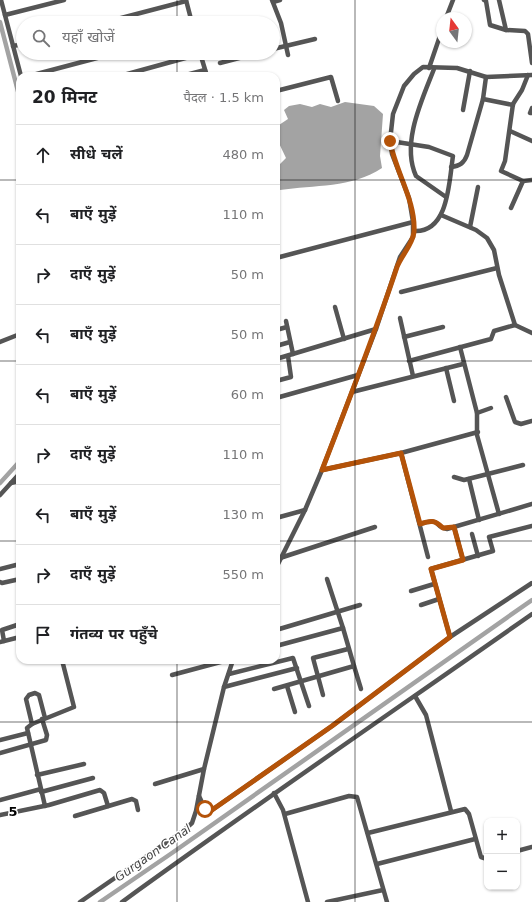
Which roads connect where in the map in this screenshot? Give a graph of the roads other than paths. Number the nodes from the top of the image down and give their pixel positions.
1 (1, 0) edge
2 (64, 0) edge
3 (186, 0) edge
4 (280, 0) edge
5 (453, 0) edge
6 (484, 0) edge
7 (499, 0) edge
8 (272, 1) edge
9 (448, 12) edge
10 (5, 15) junction
11 (128, 16) edge
12 (190, 16) edge
13 (278, 16) edge
14 (280, 21) edge
15 (506, 30) junction
16 (315, 39) dead end
17 (16, 45) edge
18 (13, 46) junction
19 (286, 46) junction
20 (280, 47) edge
21 (437, 48) edge
22 (288, 55) dead end
23 (16, 57) edge
24 (17, 60) edge
25 (90, 60) edge
26 (178, 60) edge
27 (202, 60) edge
28 (232, 60) edge
29 (220, 63) dead end
30 (532, 63) edge
31 (432, 68) junction
32 (205, 70) joint
33 (470, 71) junction
34 (20, 72) edge
35 (44, 72) edge
36 (135, 72) edge
37 (197, 72) edge
38 (530, 75) edge
39 (486, 77) junction
40 (280, 89) edge
41 (483, 99) junction
42 (338, 101) dead end
43 (513, 105) junction
44 (532, 108) edge
45 (463, 110) dead end
46 (532, 113) edge
47 (510, 130) junction
48 (390, 141) junction
49 (532, 141) edge
50 (411, 144) junction
51 (451, 167) junction
52 (532, 180) edge
53 (523, 181) junction
54 (478, 187) dead end
55 (446, 197) junction
56 (511, 208) dead end
57 (441, 215) junction
58 (413, 222) junction
59 (470, 227) junction
60 (414, 231) junction
61 (280, 257) edge
62 (497, 268) junction
63 (401, 292) dead end
64 (335, 307) dead end
65 (400, 318) dead end
66 (286, 321) dead end
67 (515, 325) junction
68 (287, 327) junction
69 (443, 327) dead end
70 (376, 328) junction
71 (280, 329) edge
72 (532, 333) edge
73 (16, 336) edge
74 (404, 337) junction
75 (344, 339) junction
76 (0, 342) edge
77 (290, 342) junction
78 (280, 345) edge
79 (460, 347) junction
80 (293, 354) junction
81 (288, 356) junction
82 (280, 358) edge
83 (409, 361) junction
84 (464, 364) junction
85 (446, 368) junction
86 (358, 375) junction
87 (413, 376) junction
88 (280, 380) edge
89 (352, 392) junction
90 (280, 397) edge
91 (506, 397) dead end
92 (454, 401) dead end
93 (491, 408) dead end
94 (477, 413) junction
95 (532, 421) edge
96 (478, 432) junction
97 (401, 453) junction
98 (523, 465) dead end
99 (322, 470) junction
100 (487, 474) junction
101 (16, 477) edge
102 (454, 477) dead end
103 (469, 479) junction
104 (16, 482) edge
105 (11, 483) junction
106 (0, 495) edge
107 (532, 504) edge
108 (305, 510) junction
109 (499, 514) junction
110 (280, 517) edge
111 (479, 520) junction
112 (420, 524) junction
113 (532, 526) edge
114 (375, 527) dead end
115 (454, 527) junction
116 (472, 534) dead end
117 (478, 556) junction
118 (428, 557) dead end
119 (280, 559) edge
120 (463, 560) junction
121 (280, 562) edge
122 (16, 565) edge
123 (0, 569) edge
124 (327, 579) dead end
125 (16, 580) edge
126 (0, 582) edge
127 (532, 583) edge
128 (434, 584) junction
129 (411, 590) dead end
130 (439, 600) junction
131 (422, 605) dead end
132 (360, 606) dead end
133 (337, 613) junction
134 (532, 614) edge
135 (16, 625) edge
136 (343, 628) junction
137 (280, 629) edge
138 (450, 637) junction
139 (16, 638) edge
140 (2, 641) edge
141 (280, 645) edge
142 (348, 649) junction
143 (280, 660) edge
144 (63, 664) edge
145 (213, 664) edge
146 (232, 664) edge
147 (265, 664) edge
148 (354, 666) junction
149 (297, 668) junction
150 (229, 674) junction
151 (172, 675) dead end
152 (317, 677) junction
153 (302, 682) junction
154 (287, 686) junction
155 (224, 687) junction
156 (274, 689) dead end
157 (361, 689) dead end
158 (323, 695) dead end
159 (415, 696) junction
160 (309, 706) dead end
161 (295, 712) dead end
162 (44, 719) junction
163 (32, 724) junction
164 (28, 733) junction
165 (0, 740) edge
166 (30, 745) junction
167 (0, 753) edge
168 (84, 764) dead end
169 (204, 769) junction
170 (37, 775) junction
171 (93, 778) dead end
172 (155, 784) dead end
173 (41, 790) junction
174 (274, 793) junction
175 (199, 796) junction
176 (0, 800) edge
177 (45, 806) junction
178 (108, 806) junction
179 (138, 810) dead end
180 (451, 811) junction
181 (285, 814) junction
182 (0, 815) edge
183 (75, 816) dead end
184 (368, 833) junction
185 (475, 839) junction
186 (532, 847) edge
187 (520, 850) edge
188 (484, 858) edge
189 (377, 864) junction
190 (383, 890) junction
191 (80, 902) edge
192 (122, 902) edge
193 (308, 902) edge
194 (327, 902) edge
195 (387, 902) edge

1 - 10 street
2 - 10 street
3 - 11 street
3 - 12 street
4 - 8 street
5 - 9 street
6 - 15 street
7 - 15 street
8 - 13 street
10 - 18 street
14 - 19 street
15 - 30 street
16 - 19 street
17 - 18 street
18 - 23 street
19 - 20 street
19 - 22 street
21 - 31 street
24 - 34 street
25 - 35 street
26 - 36 street
27 - 32 street
28 - 29 street
31 - 33 street
31 - 48 street
31 - 50 street
32 - 37 street
33 - 39 street
33 - 45 street
38 - 39 street
38 - 43 street
39 - 41 street
40 - 42 street
41 - 43 street
41 - 51 street
43 - 47 street
44 - 46 street
47 - 49 street
47 - 53 street
48 - 50 street
48 - 58 street
50 - 51 street
50 - 55 street
51 - 55 street
52 - 53 street
53 - 56 street
54 - 59 street
55 - 57 street
57 - 59 street
57 - 60 street
58 - 60 street
58 - 61 street
59 - 62 street
60 - 70 street
62 - 63 street
62 - 67 street
64 - 75 street
65 - 74 street
66 - 68 street
67 - 72 street
67 - 79 street
68 - 71 street
68 - 77 street
69 - 74 street
70 - 75 street
70 - 86 street
73 - 76 street
74 - 83 street
75 - 80 street
77 - 78 street
77 - 80 street
79 - 83 street
79 - 84 street
80 - 81 street
81 - 82 street
81 - 88 street
83 - 87 street
84 - 85 street
84 - 94 street
85 - 87 street
85 - 92 street
86 - 89 street
86 - 90 street
87 - 89 street
89 - 99 street
91 - 95 street
93 - 94 street
94 - 96 street
96 - 97 street
96 - 100 street
97 - 99 street
97 - 112 street
98 - 100 street
99 - 108 street
100 - 103 street
100 - 109 street
101 - 105 street
102 - 103 street
103 - 111 street
104 - 105 street
105 - 106 street
107 - 109 street
108 - 110 street
108 - 119 street
109 - 111 street
111 - 115 street
112 - 115 street
112 - 118 street
113 - 117 street
114 - 121 street
115 - 120 street
116 - 117 street
117 - 120 street
120 - 128 street
122 - 123 street
124 - 133 street
125 - 126 street
127 - 138 street
128 - 129 street
128 - 130 street
130 - 131 street
130 - 138 street
132 - 133 street
133 - 136 street
133 - 137 street
134 - 159 street
135 - 140 street
136 - 141 street
136 - 142 street
138 - 175 street
139 - 140 street
142 - 148 street
142 - 152 street
143 - 149 street
144 - 162 street
145 - 151 street
146 - 150 street
147 - 150 street
148 - 152 street
148 - 157 street
149 - 153 street
149 - 155 street
150 - 155 street
152 - 153 street
152 - 158 street
153 - 154 street
153 - 160 street
154 - 156 street
154 - 161 street
155 - 169 street
159 - 174 street
159 - 180 street
162 - 163 street
162 - 163 street
162 - 166 street
163 - 164 street
164 - 165 street
164 - 166 street
166 - 167 street
166 - 170 street
168 - 170 street
169 - 172 street
169 - 175 street
170 - 173 street
171 - 173 street
173 - 176 street
173 - 177 street
174 - 181 street
174 - 192 street
175 - 191 street
177 - 178 street
177 - 182 street
178 - 179 street
178 - 183 street
180 - 184 street
180 - 185 street
181 - 184 street
181 - 193 street
184 - 189 street
185 - 188 street
185 - 189 street
186 - 187 street
189 - 190 street
190 - 194 street
190 - 195 street

